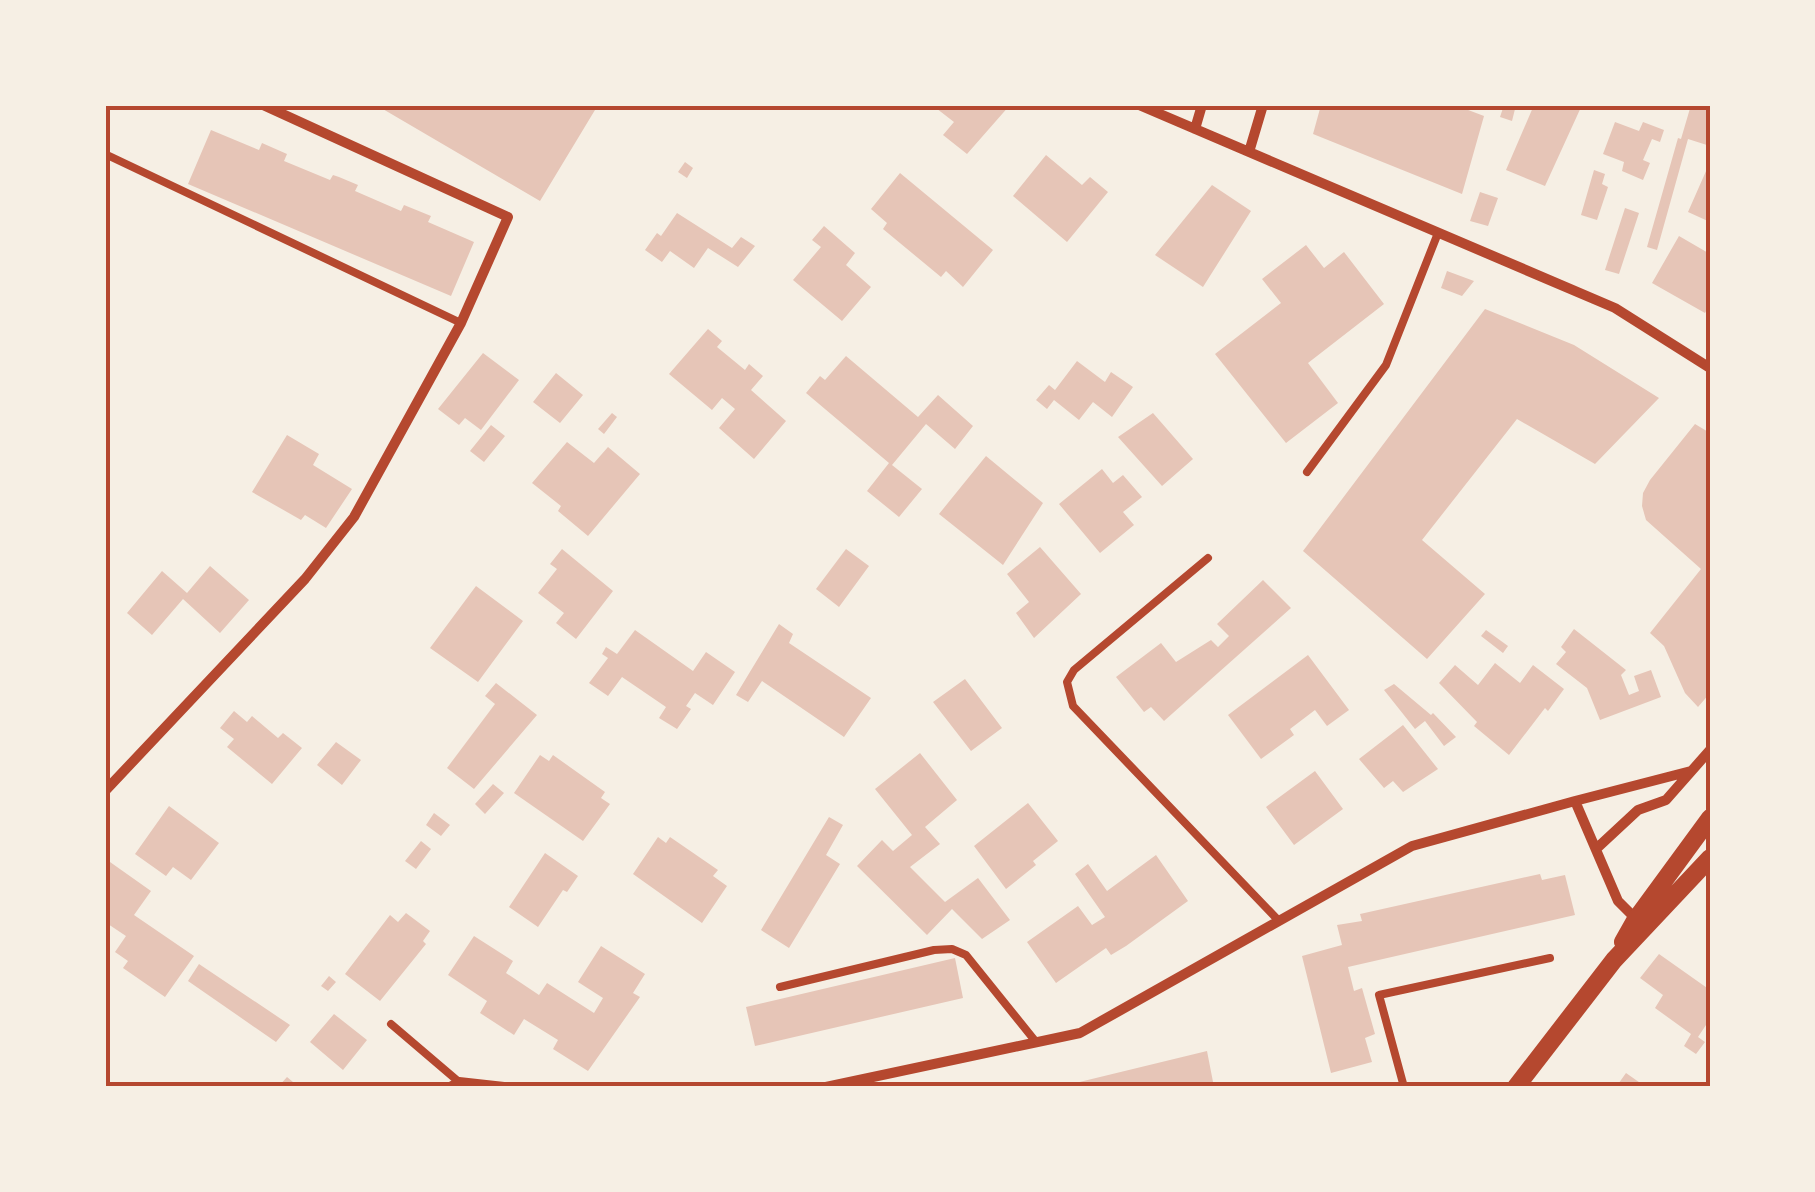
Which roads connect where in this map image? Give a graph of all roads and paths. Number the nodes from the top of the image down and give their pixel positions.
1 (262, 105) edge
2 (1139, 105) edge
3 (1202, 105) edge
4 (1263, 105) edge
5 (1195, 129) junction
6 (1249, 152) junction
7 (105, 154) edge
8 (1438, 233) junction
9 (461, 322) junction
10 (1710, 368) edge
11 (1307, 472) dead end
12 (1208, 558) dead end
13 (1710, 750) edge
14 (1692, 771) junction
15 (105, 791) edge
16 (1575, 801) junction
17 (1710, 818) edge
18 (1596, 849) junction
19 (1710, 858) edge
20 (1279, 921) junction
21 (1641, 923) junction
22 (1550, 958) dead end
23 (780, 987) dead end
24 (391, 1024) dead end
25 (1036, 1042) junction
26 (885, 1082) edge
27 (454, 1084) edge
28 (504, 1087) edge
29 (826, 1087) edge
30 (1404, 1087) edge
31 (1516, 1087) edge

1 - 9 street
2 - 5 street
3 - 5 street
4 - 6 street
5 - 6 street
6 - 8 street
7 - 9 lane
8 - 10 street
8 - 11 lane
9 - 15 street
12 - 20 lane
13 - 14 street
14 - 16 street
14 - 18 street
16 - 18 street
16 - 20 street
17 - 21 street
18 - 21 street
19 - 21 street
20 - 25 street
21 - 31 street
22 - 30 lane
23 - 25 lane
24 - 27 lane
25 - 26 street
26 - 29 street
27 - 28 street

